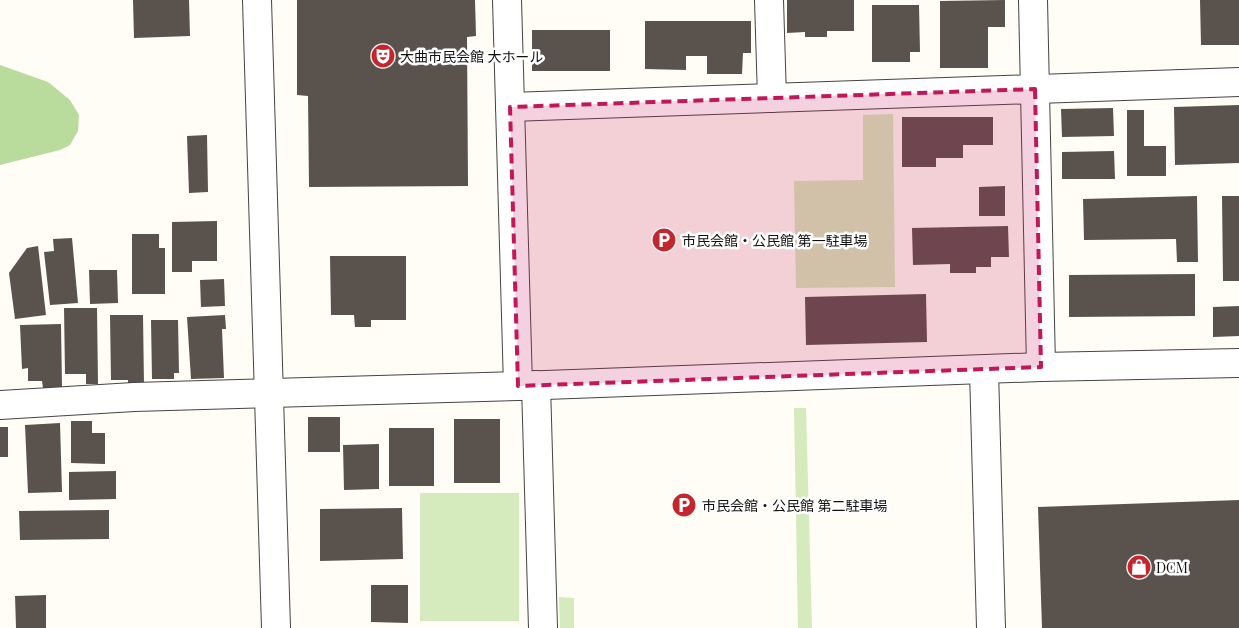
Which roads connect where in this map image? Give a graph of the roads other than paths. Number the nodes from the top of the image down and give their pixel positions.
1 (257, 0) edge
2 (507, 0) edge
3 (769, 0) edge
4 (1033, 0) edge
5 (1239, 82) edge
6 (1035, 89) junction
7 (772, 98) junction
8 (510, 106) junction
9 (1239, 363) edge
10 (1041, 368) junction
11 (984, 370) junction
12 (527, 386) junction
13 (268, 393) junction
14 (0, 405) edge
15 (276, 628) edge
16 (542, 628) edge
17 (991, 628) edge

1 - 13 street
2 - 8 street
3 - 7 street
4 - 6 street
5 - 6 street
6 - 7 street
6 - 10 street
7 - 8 street
8 - 12 street
9 - 10 street
10 - 11 street
11 - 12 street
11 - 17 street
12 - 13 street
12 - 16 street
13 - 14 street
13 - 15 street

